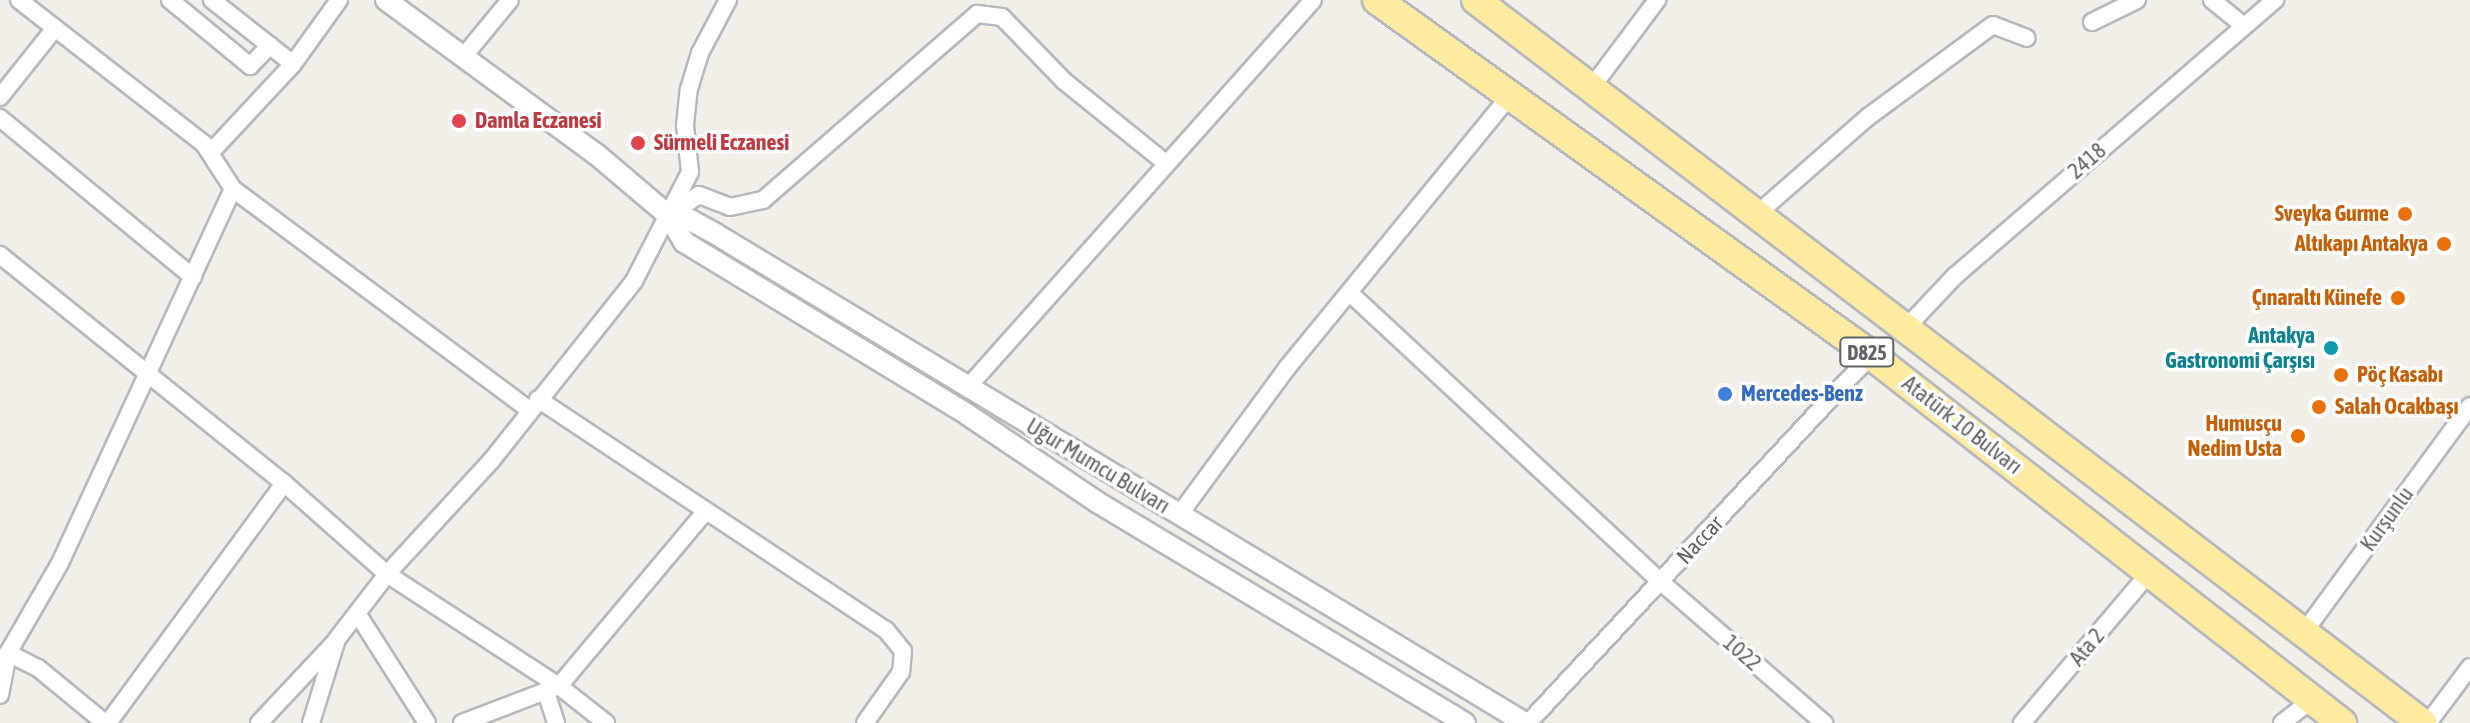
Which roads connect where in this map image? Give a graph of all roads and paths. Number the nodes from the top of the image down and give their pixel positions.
1 (19, 0) edge
2 (170, 0) edge
3 (212, 0) edge
4 (339, 0) edge
5 (386, 0) edge
6 (510, 0) edge
7 (728, 0) edge
8 (1313, 0) edge
9 (1377, 0) edge
10 (1476, 0) edge
11 (1657, 0) edge
12 (2137, 0) edge
13 (2212, 0) edge
14 (2275, 0) edge
15 (2092, 22) dead end
16 (2244, 26) junction
17 (55, 28) junction
18 (2027, 38) dead end
19 (270, 45) junction
20 (464, 56) junction
21 (293, 64) junction
22 (1592, 87) junction
23 (1511, 94) junction
24 (0, 97) edge
25 (0, 118) edge
26 (211, 152) junction
27 (1167, 164) junction
28 (233, 189) junction
29 (1756, 215) junction
30 (669, 216) junction
31 (0, 255) edge
32 (193, 277) junction
33 (1351, 294) junction
34 (1905, 329) junction
35 (1871, 355) junction
36 (148, 376) junction
37 (968, 387) junction
38 (534, 404) junction
39 (2470, 406) edge
40 (284, 483) junction
41 (704, 513) junction
42 (1179, 515) junction
43 (2151, 571) junction
44 (387, 574) junction
45 (1661, 582) junction
46 (357, 613) junction
47 (2304, 632) junction
48 (337, 639) junction
49 (4, 657) edge
50 (2470, 667) edge
51 (552, 689) junction
52 (0, 695) edge
53 (2311, 700) junction
54 (1516, 721) edge
55 (106, 723) edge
56 (259, 723) edge
57 (311, 723) edge
58 (427, 723) edge
59 (462, 723) edge
60 (556, 723) edge
61 (606, 723) edge
62 (865, 723) edge
63 (1465, 723) edge
64 (1824, 723) edge
65 (2022, 723) edge
66 (2282, 723) edge
67 (2342, 723) edge
68 (2425, 723) edge

1 - 17 street
2 - 19 street
3 - 19 street
4 - 21 street
5 - 20 street, Uğur Mumcu Bulvarı
6 - 20 street
7 - 30 street
8 - 27 street
9 - 23 highway, Atatürk 10 Bulvarı / D825
10 - 22 highway, Atatürk 10 Bulvarı / D825
11 - 22 street
12 - 15 street
13 - 16 street
14 - 16 street, 2418
16 - 34 street, 2418
17 - 24 street
17 - 26 street
18 - 29 street
19 - 21 street
20 - 30 street, Uğur Mumcu Bulvarı
21 - 26 street
22 - 29 highway, Atatürk 10 Bulvarı / D825
23 - 33 street
23 - 35 highway, Atatürk 10 Bulvarı / D825
25 - 32 street
26 - 28 street
27 - 30 street
27 - 37 street
28 - 32 street
28 - 38 street
29 - 34 highway, Atatürk 10 Bulvarı / D825
30 - 37 street, Uğur Mumcu Bulvarı
30 - 38 street
30 - 63 street, Uğur Mumcu Bulvarı
31 - 36 street
32 - 36 street
33 - 42 street
33 - 45 street, 1022
34 - 47 highway, Atatürk 10 Bulvarı / D825
35 - 43 highway, Atatürk 10 Bulvarı / D825
35 - 45 street, Naccar
36 - 40 street
36 - 49 street
37 - 42 street, Uğur Mumcu Bulvarı
38 - 41 street
38 - 44 street
39 - 47 street, Kurşunlu
40 - 44 street
40 - 55 street
41 - 51 street
41 - 62 street
42 - 54 street, Uğur Mumcu Bulvarı
43 - 53 highway, Atatürk 10 Bulvarı / D825
43 - 65 street, Ata 2
44 - 46 street
44 - 51 street
45 - 54 street, Naccar
45 - 64 street, 1022
46 - 48 street
46 - 58 street
47 - 68 highway, Atatürk 10 Bulvarı / D825
48 - 56 street
48 - 57 street
49 - 52 street
49 - 55 street
50 - 68 street
51 - 59 street
51 - 60 street
51 - 61 street
53 - 66 street
53 - 67 highway, Atatürk 10 Bulvarı / D825

